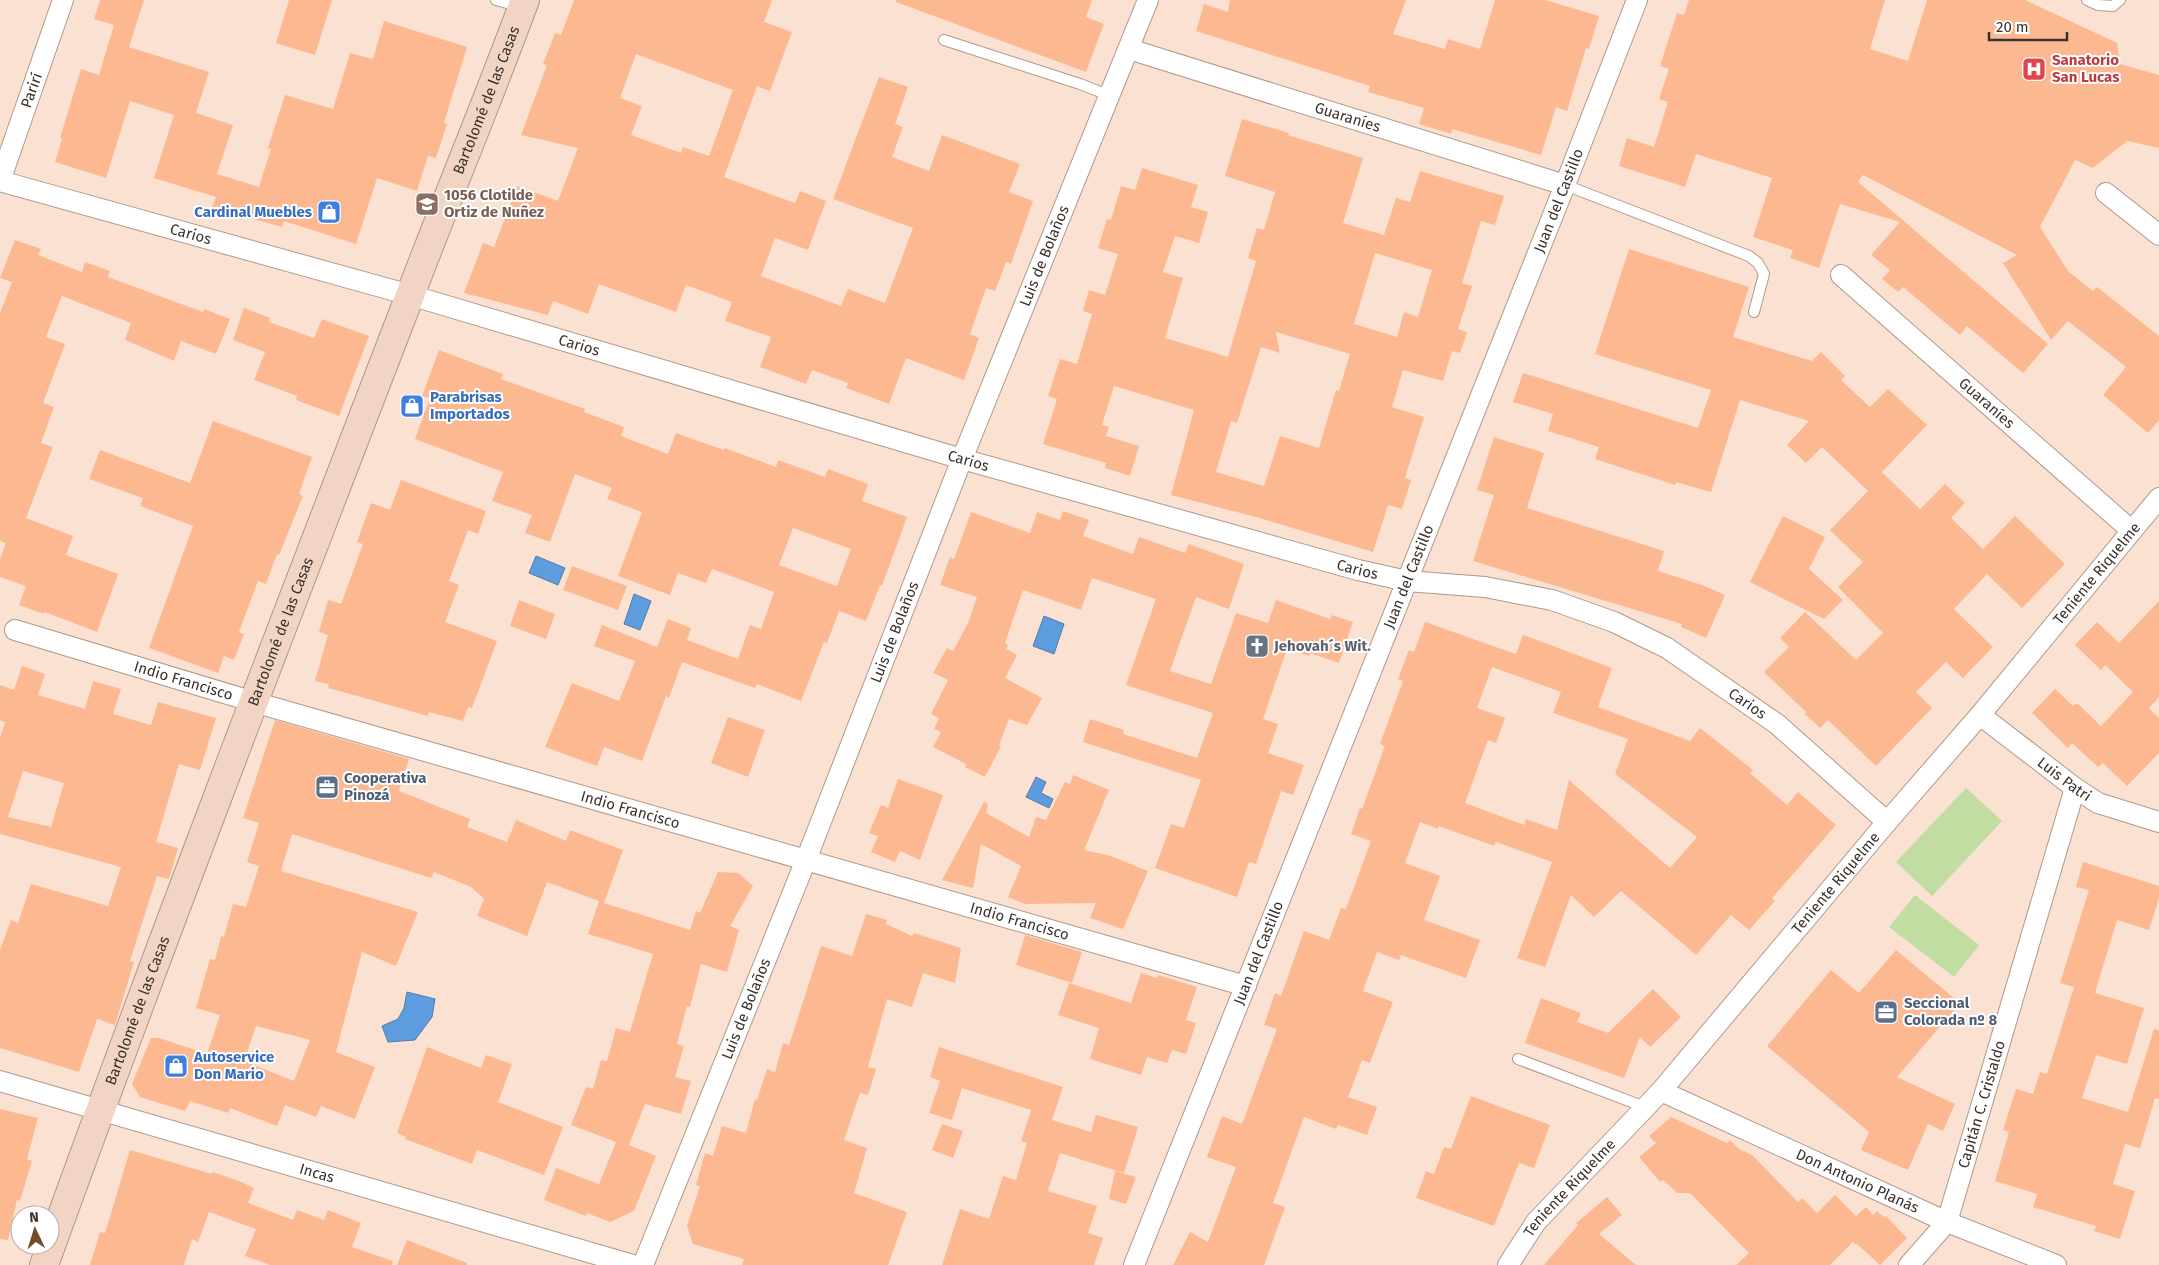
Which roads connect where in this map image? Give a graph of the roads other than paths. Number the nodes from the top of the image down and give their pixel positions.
1 (63, 0) edge
2 (496, 0) edge
3 (1148, 0) edge
4 (1637, 0) edge
5 (2087, 0) edge
6 (2120, 0) edge
7 (524, 4) edge
8 (944, 40) dead end
9 (1130, 49) junction
10 (1108, 95) junction
11 (0, 181) edge
12 (1565, 185) junction
13 (2106, 193) dead end
14 (2159, 235) edge
15 (1841, 275) dead end
16 (410, 295) junction
17 (1754, 312) dead end
18 (962, 459) junction
19 (2159, 498) edge
20 (2132, 531) junction
21 (1407, 580) junction
22 (15, 630) dead end
23 (254, 702) junction
24 (1980, 715) junction
25 (2075, 788) junction
26 (1887, 822) junction
27 (2159, 822) edge
28 (806, 860) junction
29 (1246, 986) junction
30 (1518, 1058) dead end
31 (0, 1081) edge
32 (1660, 1091) junction
33 (1645, 1107) junction
34 (100, 1110) junction
35 (1947, 1222) junction
36 (44, 1265) edge
37 (633, 1265) edge
38 (643, 1265) edge
39 (1134, 1265) edge
40 (1508, 1265) edge
41 (1908, 1265) edge
42 (2056, 1265) edge

1 - 11 street, Parirí
2 - 7 lane
3 - 9 street, Luis de Bolaños
4 - 12 street, Juan del Castillo
5 - 6 lane
7 - 16 street, Bartolomé de las Casas
8 - 10 lane
9 - 10 street, Luis de Bolaños
9 - 12 street, Guaraníes
10 - 18 street, Luis de Bolaños
11 - 16 street, Carios
12 - 17 lane
12 - 21 street, Juan del Castillo
13 - 14 street
15 - 20 street, Guaraníes
16 - 18 street, Carios
16 - 23 street, Bartolomé de las Casas
18 - 21 street, Carios
18 - 28 street, Luis de Bolaños
19 - 20 street, Teniente Riquelme
20 - 24 street, Teniente Riquelme
21 - 26 street, Carios
21 - 29 street, Juan del Castillo
22 - 23 street, Indio Francisco
23 - 28 street, Indio Francisco
23 - 34 street, Bartolomé de las Casas
24 - 25 street, Luis Patri
24 - 26 street, Teniente Riquelme
25 - 27 street, Luis Patri
25 - 35 street, Capitán C. Cristaldo
26 - 32 street, Teniente Riquelme
28 - 29 street, Indio Francisco
28 - 38 street, Luis de Bolaños
29 - 39 street, Juan del Castillo
30 - 33 lane
31 - 34 street, Incas
32 - 33 street, Teniente Riquelme
32 - 35 street, Don Antonio Planás
33 - 40 street, Teniente Riquelme
34 - 36 street, Bartolomé de las Casas
34 - 37 street, Incas
35 - 41 street, Capitán C. Cristaldo
35 - 42 street, Don Antonio Planás

